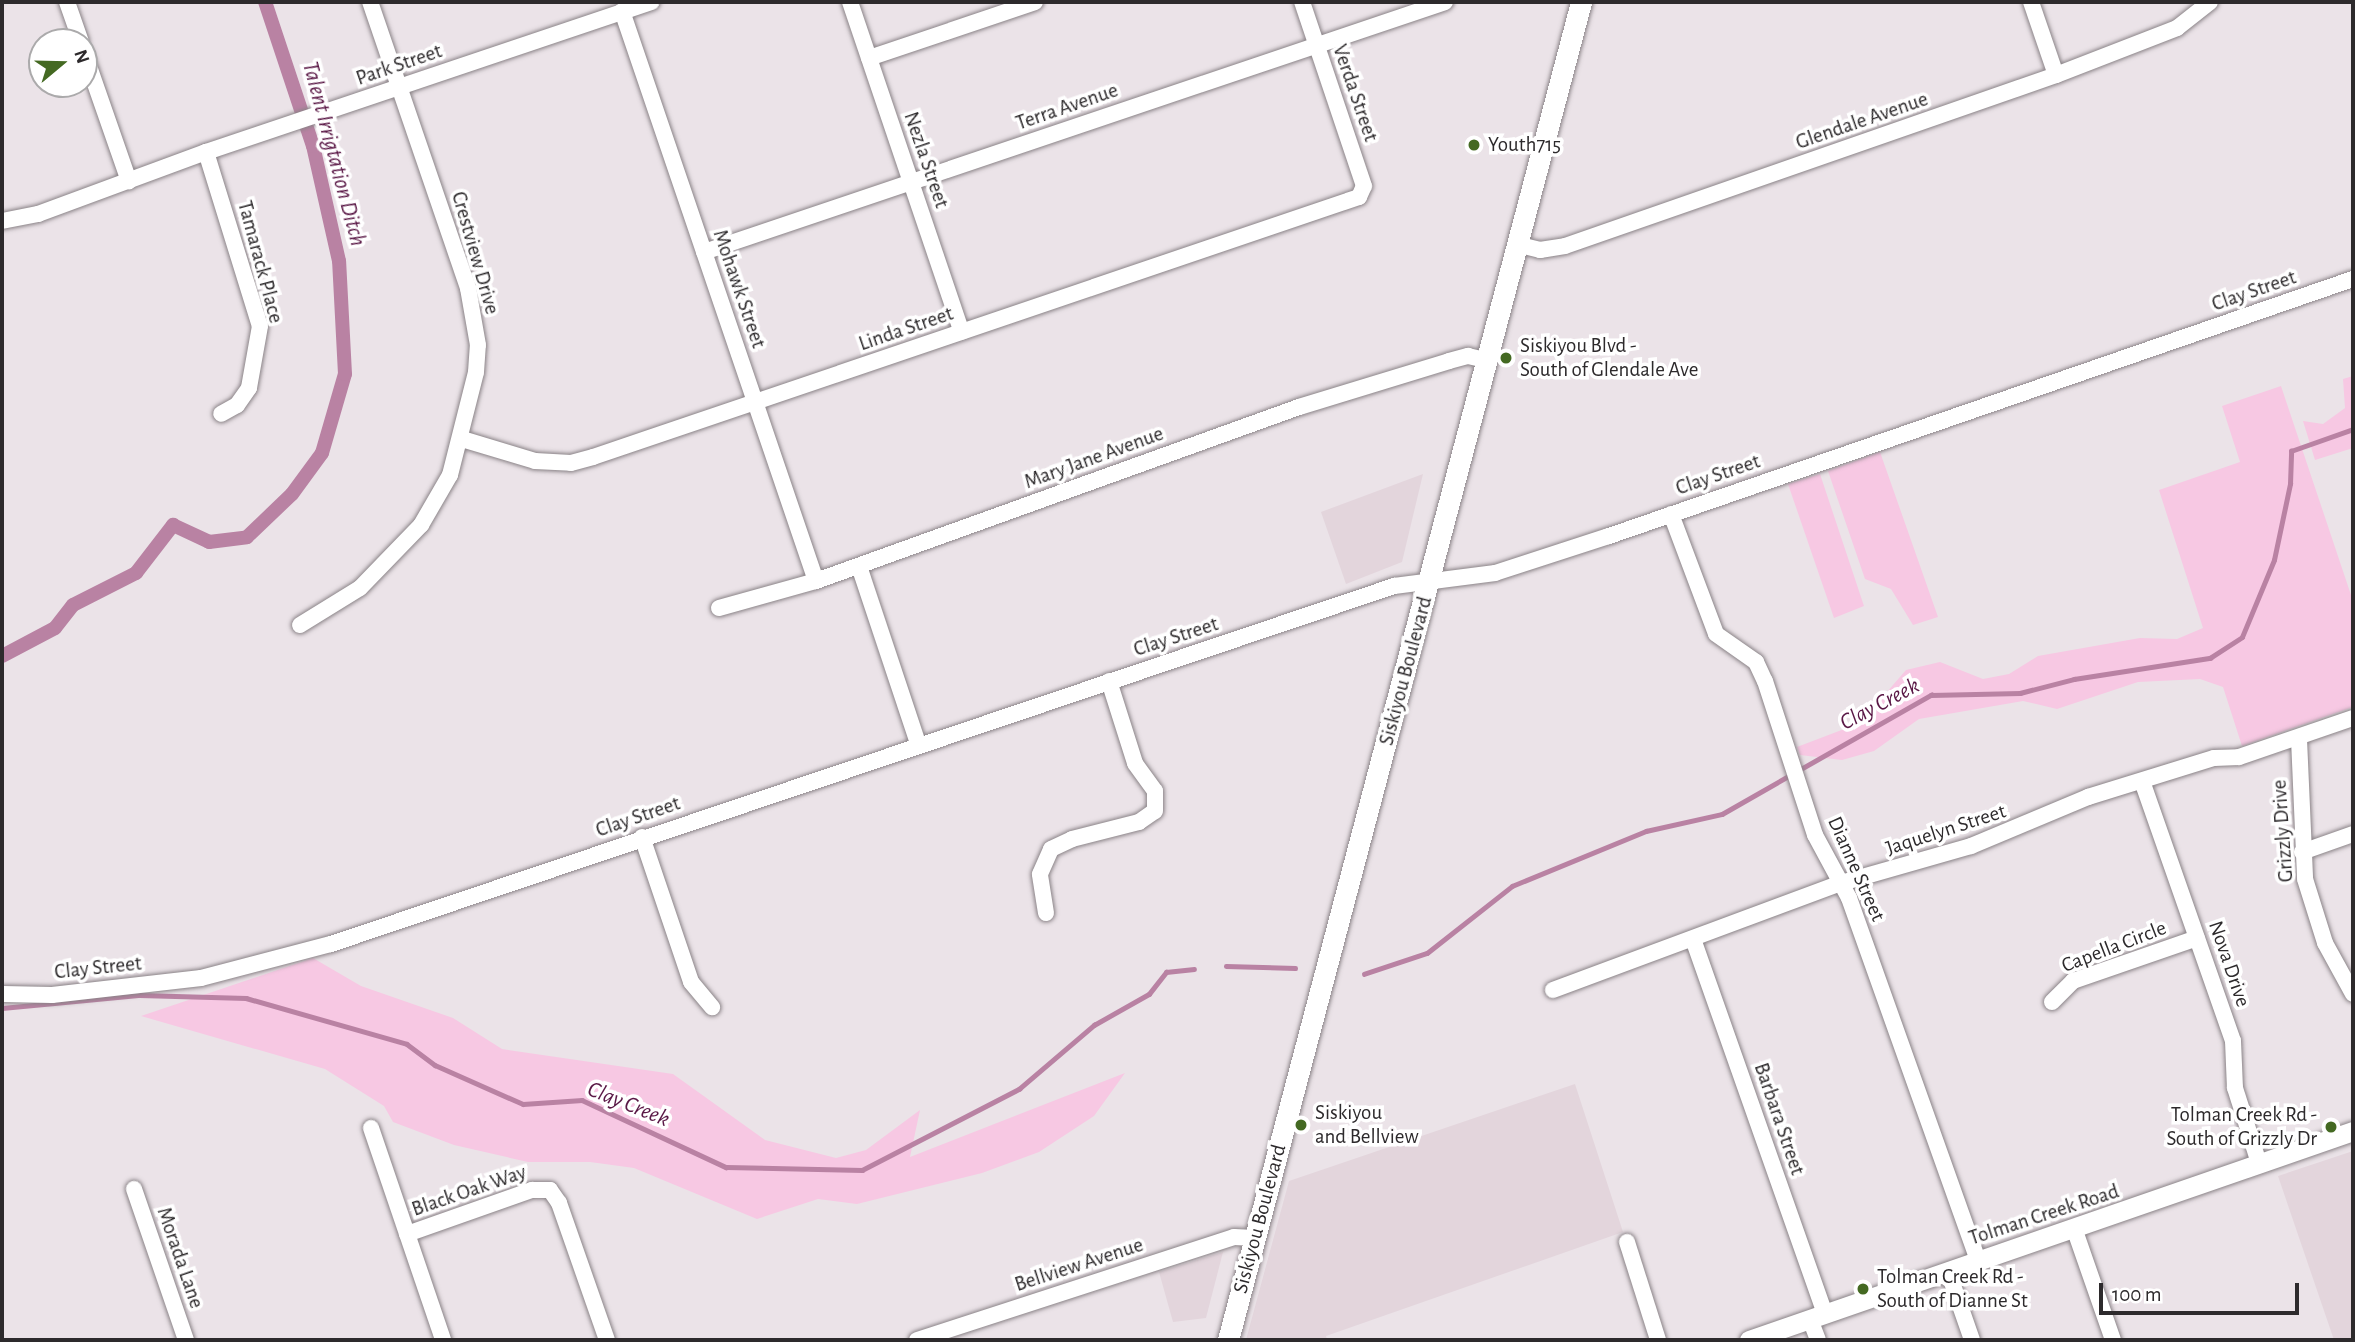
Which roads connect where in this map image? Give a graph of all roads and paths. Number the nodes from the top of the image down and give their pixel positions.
1 (66, 2) edge
2 (370, 2) edge
3 (650, 2) edge
4 (850, 2) edge
5 (1035, 2) edge
6 (1302, 2) edge
7 (1445, 2) edge
8 (1581, 2) edge
9 (2031, 2) edge
10 (2210, 2) edge
11 (622, 11) junction
12 (75, 28) edge
13 (1316, 45) junction
14 (869, 58) junction
15 (2056, 75) junction
16 (400, 86) junction
17 (98, 92) edge
18 (206, 152) junction
19 (129, 181) junction
20 (912, 181) junction
21 (1359, 197) joint
22 (2, 221) edge
23 (1516, 244) junction
24 (704, 252) junction
25 (2353, 279) edge
26 (962, 332) junction
27 (1486, 360) junction
28 (754, 402) junction
29 (221, 414) dead end
30 (462, 439) junction
31 (1671, 514) junction
32 (859, 566) junction
33 (816, 581) junction
34 (1429, 583) junction
35 (719, 608) dead end
36 (300, 625) dead end
37 (1109, 681) junction
38 (2353, 718) edge
39 (2299, 738) junction
40 (918, 743) junction
41 (2142, 781) junction
42 (2353, 834) edge
43 (642, 837) junction
44 (2302, 852) junction
45 (1840, 883) junction
46 (1046, 913) dead end
47 (2197, 937) junction
48 (1693, 939) junction
49 (1553, 990) dead end
50 (2353, 994) edge
51 (4, 995) dead end
52 (2052, 1003) dead end
53 (712, 1007) dead end
54 (371, 1128) dead end
55 (2353, 1131) edge
56 (2259, 1163) junction
57 (134, 1189) dead end
58 (2074, 1228) junction
59 (407, 1234) junction
60 (1255, 1238) junction
61 (1627, 1242) dead end
62 (1978, 1261) junction
63 (1948, 1271) junction
64 (1818, 1316) junction
65 (186, 1340) edge
66 (443, 1340) edge
67 (607, 1340) edge
68 (917, 1340) edge
69 (1228, 1340) edge
70 (1658, 1340) edge
71 (1749, 1340) edge
72 (1818, 1340) edge
73 (1972, 1340) edge
74 (2113, 1340) edge

1 - 12 street
2 - 16 street, Crestview Drive
3 - 11 street, Park Street
4 - 14 street, Nezla Street
5 - 14 street
6 - 13 street, Verda Street
7 - 13 street, Terra Avenue
8 - 23 main road, Siskiyou Boulevard
9 - 15 street
10 - 15 street, Glendale Avenue
11 - 16 street, Park Street
11 - 24 street, Mohawk Street
13 - 20 street, Terra Avenue
13 - 21 street, Verda Street
14 - 20 street, Nezla Street
15 - 23 street, Glendale Avenue
16 - 18 street, Park Street
16 - 30 street, Crestview Drive
17 - 19 street
18 - 19 street, Park Street
18 - 29 street, Tamarack Place
19 - 22 street, Park Street
20 - 24 street, Terra Avenue
20 - 26 street, Nezla Street
21 - 26 street, Linda Street
23 - 27 main road, Siskiyou Boulevard
24 - 28 street, Mohawk Street
25 - 31 street, Clay Street
26 - 28 street, Linda Street
27 - 32 street, Mary Jane Avenue
27 - 34 main road, Siskiyou Boulevard
28 - 30 street, Linda Street
28 - 33 street, Mohawk Street
30 - 36 street, Crestview Drive
31 - 34 street, Clay Street
31 - 45 street, Dianne Street
32 - 33 street, Mary Jane Avenue
32 - 40 street
33 - 35 street, Mary Jane Avenue
34 - 37 street, Clay Street
34 - 60 main road, Siskiyou Boulevard
37 - 40 street, Clay Street
37 - 46 street
38 - 39 street, Jaquelyn Street
39 - 41 street, Jaquelyn Street
39 - 44 street, Grizzly Drive
40 - 43 street, Clay Street
41 - 45 street, Jaquelyn Street
41 - 47 street, Nova Drive
42 - 44 street
43 - 51 street, Clay Street
43 - 53 street
44 - 50 street, Grizzly Drive
45 - 48 street, Jaquelyn Street
45 - 62 street, Dianne Street
47 - 52 street, Capella Circle
47 - 56 street, Nova Drive
48 - 49 street, Jaquelyn Street
48 - 64 street, Barbara Street
54 - 59 street
55 - 56 street, Tolman Creek Road
56 - 58 street, Tolman Creek Road
57 - 65 street, Morada Lane
58 - 62 street, Tolman Creek Road
58 - 74 street
59 - 66 street
59 - 67 street, Black Oak Way
60 - 68 street, Bellview Avenue
60 - 69 main road, Siskiyou Boulevard
61 - 70 street
62 - 63 street, Tolman Creek Road
63 - 64 street, Tolman Creek Road
63 - 73 street
64 - 71 street, Tolman Creek Road
64 - 72 street, Barbara Street

